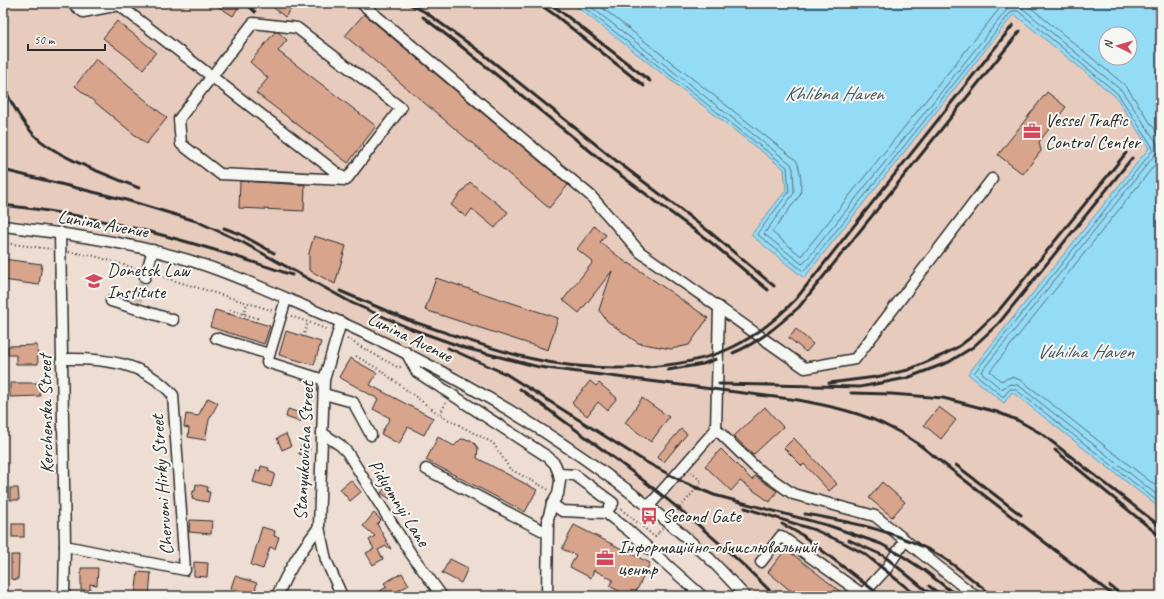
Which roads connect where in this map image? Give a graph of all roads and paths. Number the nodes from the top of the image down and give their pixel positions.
1 (72, 3) edge
2 (361, 3) edge
3 (212, 77) junction
4 (992, 179) dead end
5 (346, 180) junction
6 (3, 226) edge
7 (60, 232) junction
8 (3, 243) edge
9 (153, 250) junction
10 (61, 251) junction
11 (146, 274) junction
12 (286, 299) junction
13 (111, 301) dead end
14 (248, 303) junction
15 (719, 307) junction
16 (229, 314) dead end
17 (244, 314) junction
18 (282, 314) junction
19 (173, 320) dead end
20 (256, 322) dead end
21 (308, 322) junction
22 (342, 322) junction
23 (338, 334) junction
24 (303, 337) dead end
25 (216, 338) dead end
26 (406, 352) junction
27 (269, 354) junction
28 (356, 356) dead end
29 (62, 359) junction
30 (397, 367) dead end
31 (324, 380) junction
32 (324, 394) junction
33 (446, 403) dead end
34 (440, 415) junction
35 (716, 429) junction
36 (322, 433) junction
37 (371, 435) dead end
38 (426, 469) dead end
39 (689, 470) dead end
40 (559, 474) junction
41 (558, 494) junction
42 (613, 503) junction
43 (552, 504) junction
44 (649, 506) junction
45 (606, 514) junction
46 (319, 527) junction
47 (547, 533) junction
48 (905, 540) junction
49 (65, 546) junction
50 (761, 562) dead end
51 (864, 595) edge
52 (64, 596) edge
53 (277, 596) edge
54 (342, 596) edge
55 (442, 596) edge
56 (547, 596) edge
57 (702, 596) edge
58 (745, 596) edge
59 (975, 596) edge

1 - 3 street
2 - 15 street
3 - 5 street
3 - 5 street
3 - 5 street
4 - 15 street
6 - 7 street, Lunina Avenue
7 - 9 street, Lunina Avenue
7 - 10 street, Kerchenska Street
8 - 10 path
9 - 11 street
9 - 12 street, Lunina Avenue
10 - 11 path
10 - 29 street, Kerchenska Street
11 - 14 path
12 - 18 street
12 - 22 street, Lunina Avenue
13 - 19 street
14 - 17 path
14 - 18 path
15 - 35 street
16 - 17 path
17 - 20 path
18 - 21 path
18 - 27 street
21 - 23 path
21 - 24 path
22 - 23 street, Stanyukovicha Street
22 - 26 street, Lunina Avenue
23 - 30 path
23 - 31 street, Stanyukovicha Street
25 - 27 street
26 - 40 street
26 - 44 street, Lunina Avenue
27 - 31 street
28 - 34 path
29 - 49 street, Kerchenska Street
29 - 49 street, Chervoni Hirky Street
31 - 32 street, Stanyukovicha Street
32 - 36 street, Stanyukovicha Street
32 - 37 street
33 - 34 path
34 - 41 path
35 - 44 street
35 - 48 street
36 - 46 street, Stanyukovicha Street
36 - 55 street, Pidyomnyi Lane
38 - 47 street
39 - 42 path, bridge
40 - 41 street
40 - 42 street
41 - 43 street
42 - 45 street
43 - 45 street
43 - 47 street
44 - 58 street, Lunina Avenue
45 - 57 street
46 - 53 street, Stanyukovicha Street
46 - 54 street
47 - 56 street
48 - 51 street
48 - 59 street
49 - 52 street, Kerchenska Street
50 - 51 street

